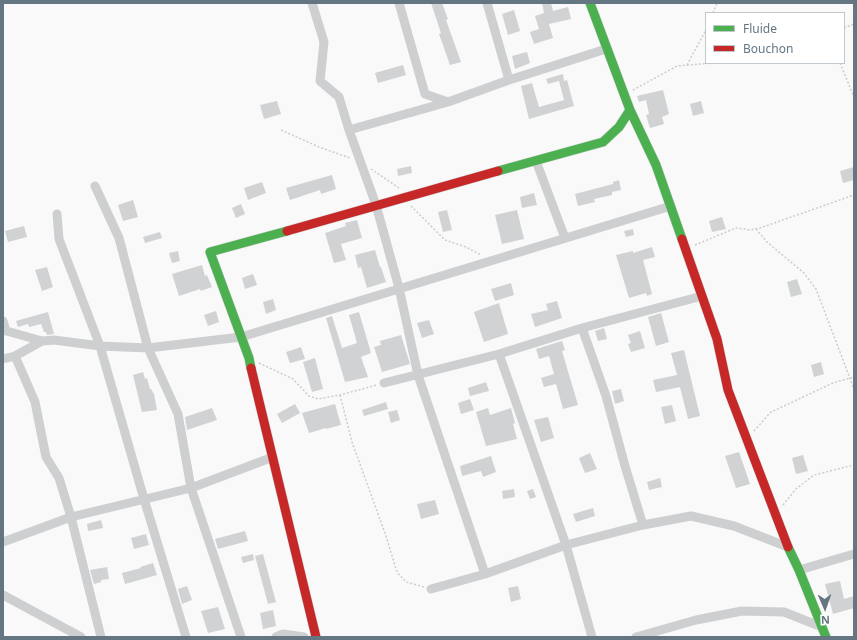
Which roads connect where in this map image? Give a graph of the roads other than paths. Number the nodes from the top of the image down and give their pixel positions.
1 (312, 3) edge
2 (399, 3) edge
3 (487, 3) edge
4 (590, 3) edge
5 (606, 49) junction
6 (509, 80) junction
7 (448, 102) junction
8 (630, 110) junction
9 (349, 130) junction
10 (536, 161) junction
11 (95, 186) dead end
12 (376, 206) junction
13 (671, 206) junction
14 (57, 214) dead end
15 (565, 238) junction
16 (399, 288) junction
17 (702, 296) junction
18 (3, 321) edge
19 (582, 328) junction
20 (5, 331) edge
21 (241, 337) junction
22 (42, 341) junction
23 (100, 346) junction
24 (148, 348) junction
25 (500, 354) junction
26 (15, 356) junction
27 (3, 359) edge
28 (418, 375) junction
29 (384, 383) road end
30 (273, 457) junction
31 (191, 488) junction
32 (144, 498) junction
33 (71, 517) junction
34 (643, 525) junction
35 (3, 542) edge
36 (566, 545) junction
37 (788, 547) junction
38 (854, 554) edge
39 (799, 570) junction
40 (485, 574) junction
41 (431, 589) road end
42 (3, 595) edge
43 (63, 627) junction
44 (822, 627) junction
45 (65, 637) edge
46 (81, 637) edge
47 (101, 637) edge
48 (186, 637) edge
49 (240, 637) edge
50 (276, 637) edge
51 (304, 637) edge
52 (316, 637) edge
53 (592, 637) edge
54 (636, 637) edge
55 (826, 637) edge

1 - 9 street
2 - 7 street
3 - 6 street
4 - 5 street
5 - 6 street
5 - 8 street
6 - 7 street
7 - 9 street
8 - 10 street
8 - 13 street
9 - 12 street
10 - 12 street
10 - 15 street
11 - 24 street
12 - 16 street
12 - 21 street
13 - 15 street
13 - 17 street
14 - 23 street
15 - 16 street
16 - 21 street
16 - 28 street
17 - 19 street
17 - 37 street
18 - 20 street
19 - 25 street
19 - 34 street
20 - 22 street
21 - 24 street
21 - 30 street
22 - 23 street
22 - 26 street
23 - 24 street
23 - 32 street
24 - 31 street
25 - 28 street
25 - 36 street
26 - 27 street
26 - 33 street
28 - 29 street
28 - 40 street
30 - 31 street
30 - 52 street
31 - 32 street
31 - 49 street
32 - 33 street
32 - 48 street
33 - 35 street
33 - 47 street
34 - 36 street
34 - 37 street
36 - 40 street
36 - 53 street
37 - 39 street
38 - 39 street
39 - 44 street
40 - 41 street
42 - 43 street
43 - 45 street
43 - 46 street
44 - 54 street
44 - 55 street
50 - 51 street

